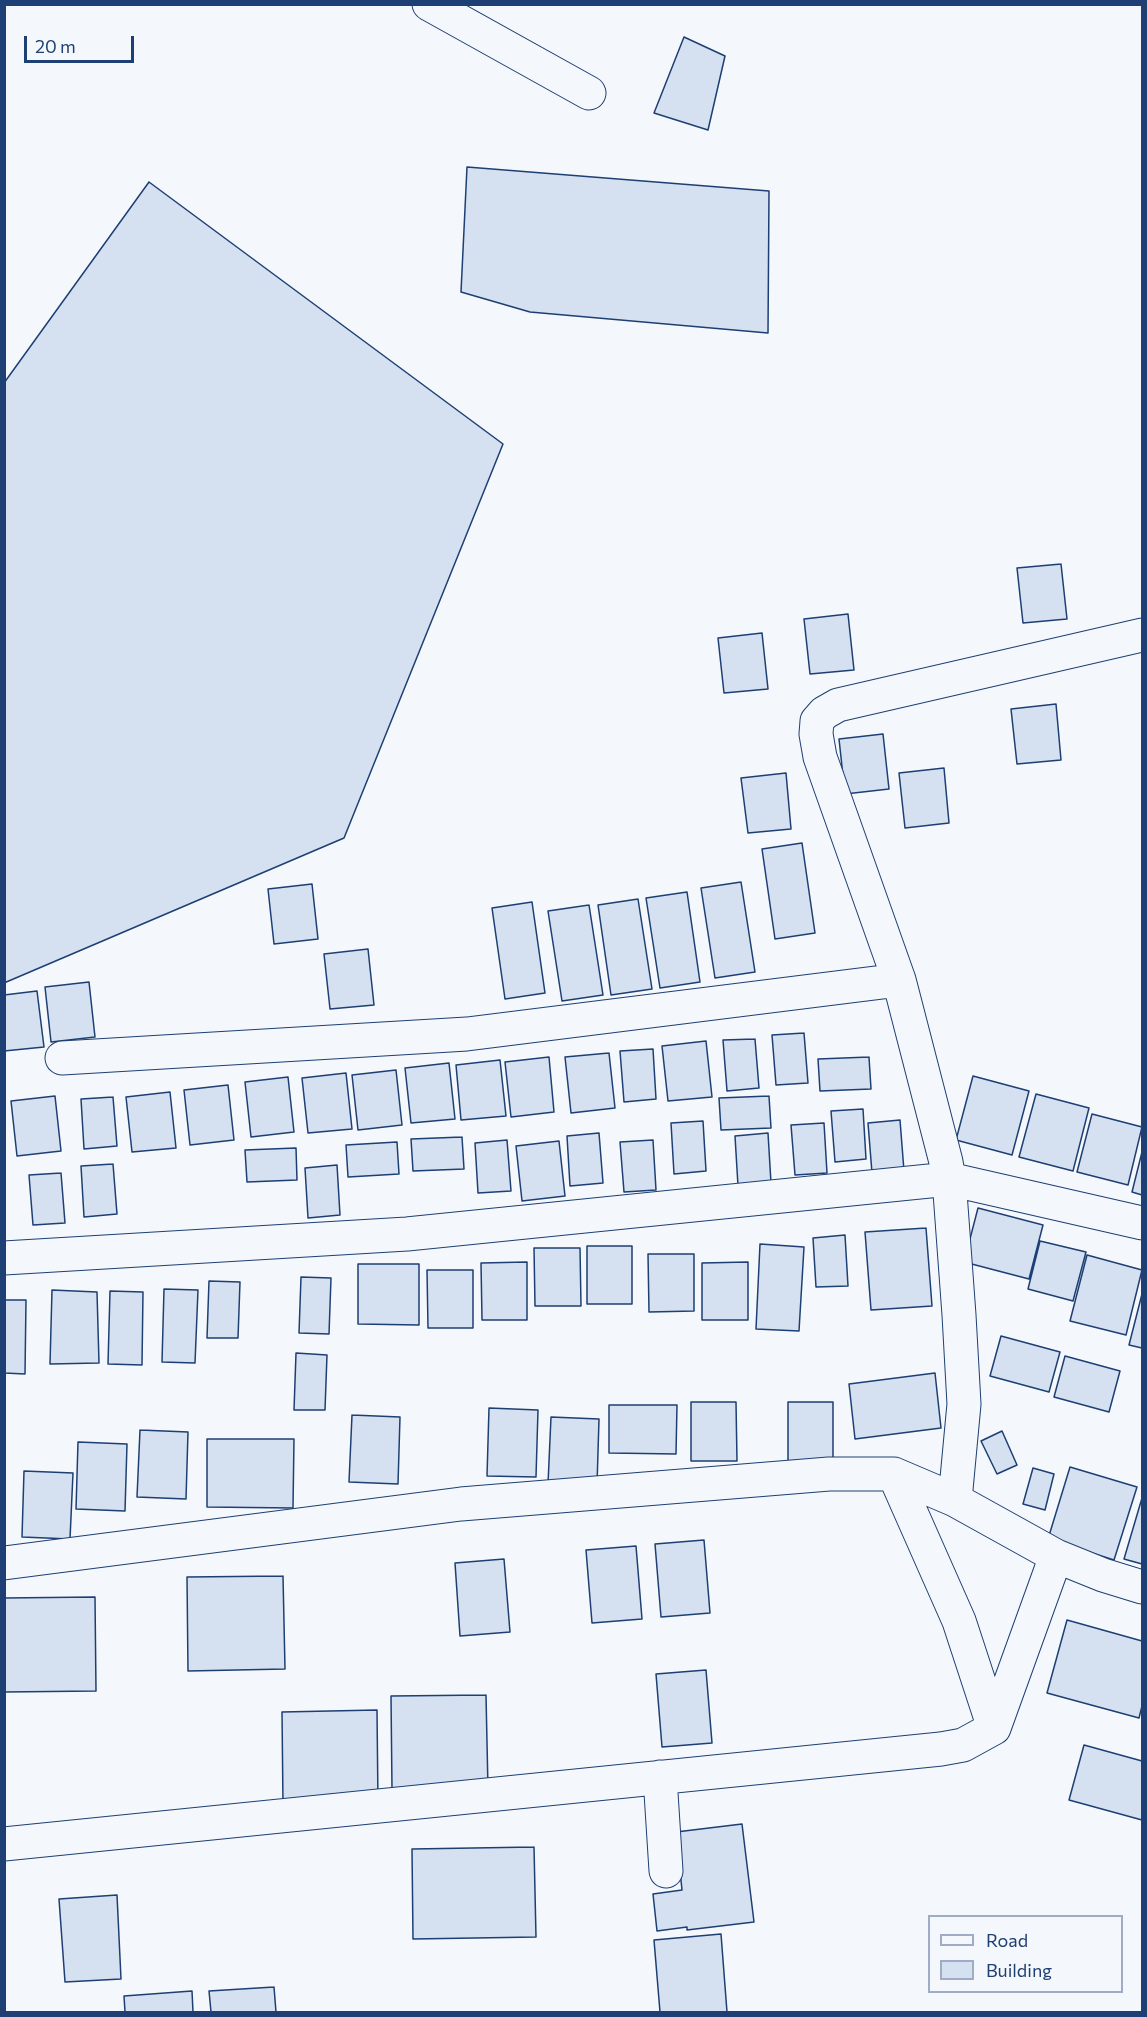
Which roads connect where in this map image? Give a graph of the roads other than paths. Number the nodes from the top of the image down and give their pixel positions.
1 (429, 4) edge
2 (589, 93) dead end
3 (1143, 635) edge
4 (899, 980) junction
5 (62, 1058) dead end
6 (949, 1179) junction
7 (1143, 1223) edge
8 (4, 1258) edge
9 (894, 1474) junction
10 (955, 1500) junction
11 (1056, 1556) junction
12 (4, 1563) edge
13 (1143, 1587) edge
14 (994, 1728) junction
15 (660, 1777) junction
16 (4, 1844) edge
17 (666, 1872) dead end

1 - 2 street
3 - 4 street
4 - 5 street
4 - 6 street
6 - 7 street
6 - 8 street
6 - 10 street
9 - 10 street
9 - 12 street
9 - 14 street
10 - 11 street
11 - 13 street
11 - 14 street
14 - 15 street
15 - 16 street
15 - 17 street

